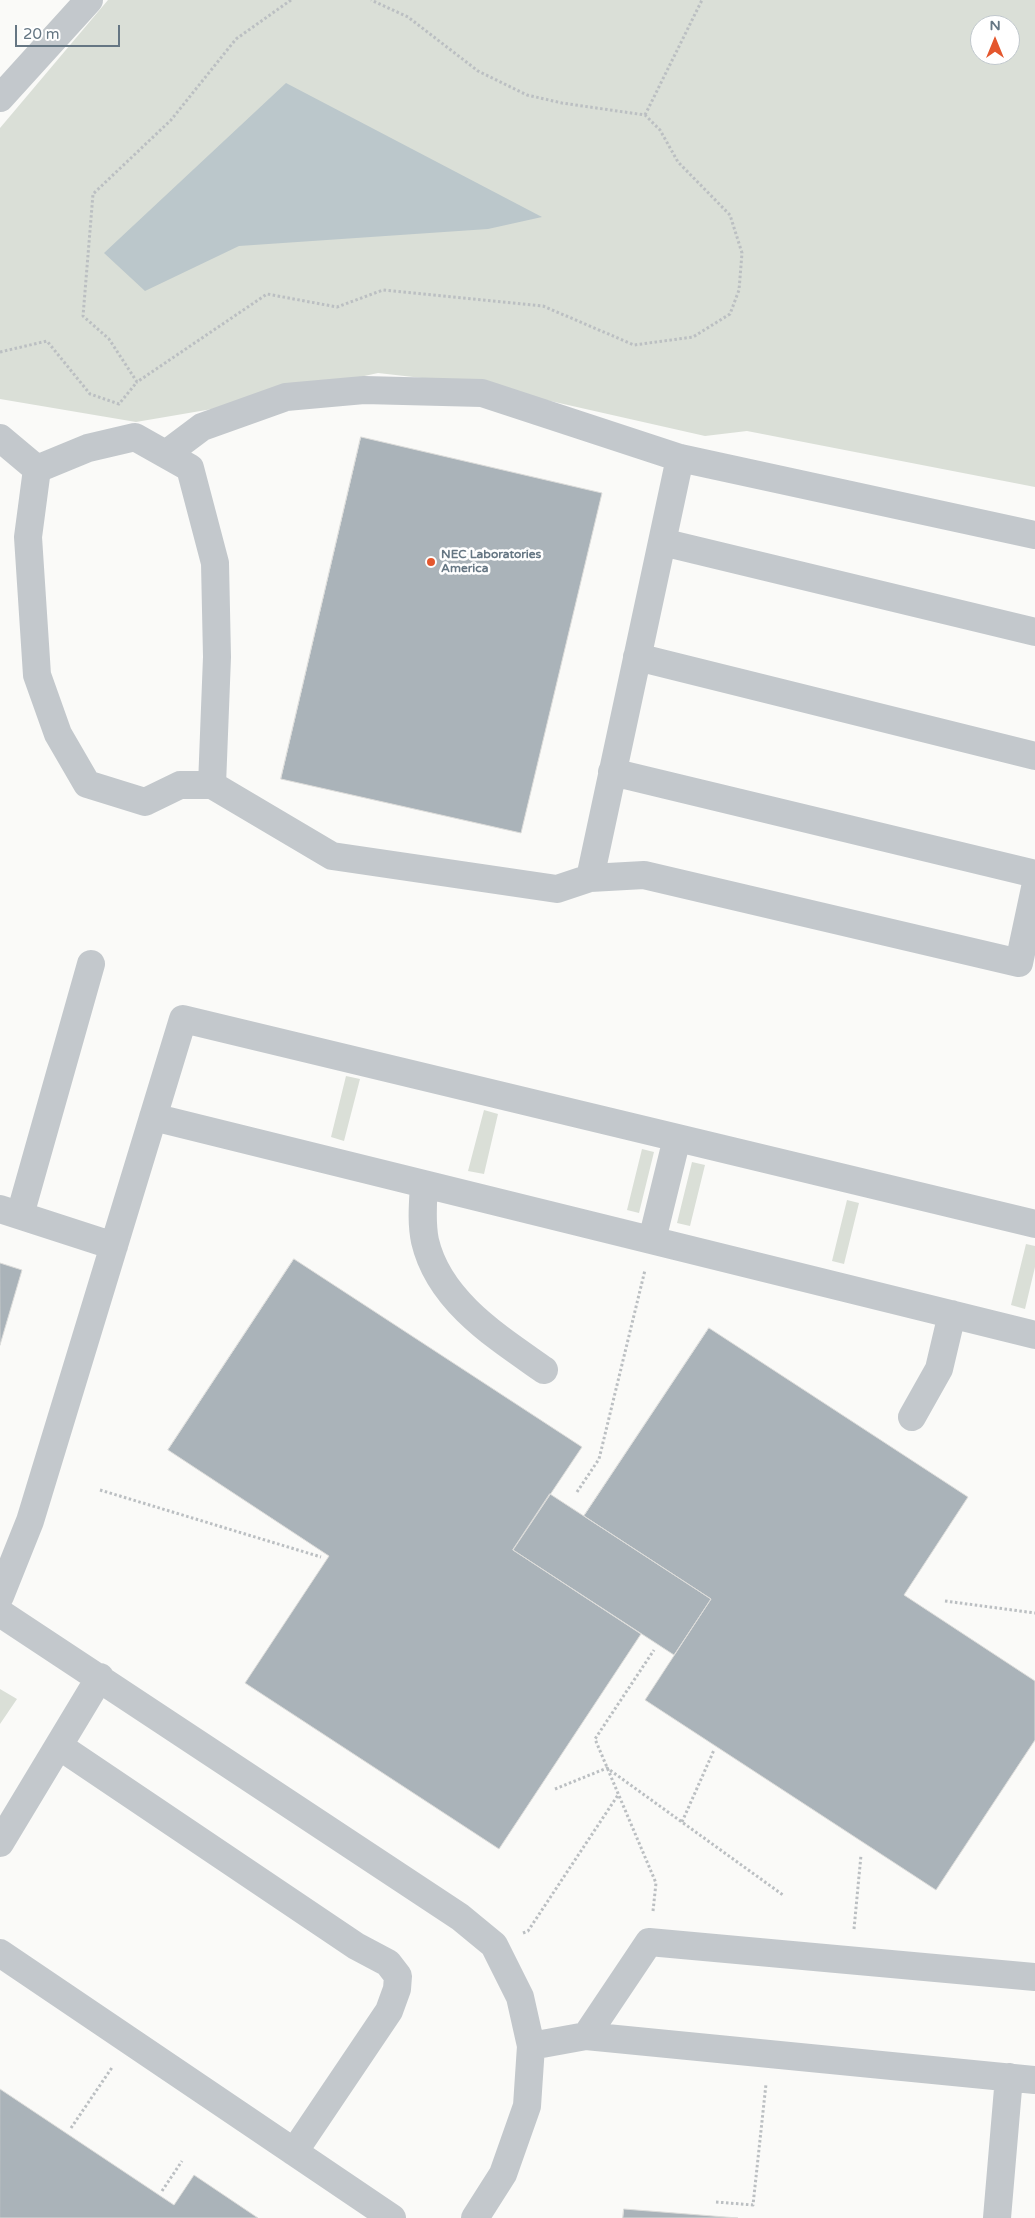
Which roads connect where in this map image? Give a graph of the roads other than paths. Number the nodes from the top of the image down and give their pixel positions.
1 (89, 0) edge
2 (0, 98) edge
3 (0, 438) edge
4 (166, 454) junction
5 (680, 458) junction
6 (38, 469) junction
7 (1035, 535) edge
8 (662, 542) junction
9 (1035, 632) edge
10 (637, 657) junction
11 (1035, 756) edge
12 (612, 772) junction
13 (212, 785) junction
14 (1035, 874) edge
15 (590, 878) junction
16 (1035, 888) edge
17 (91, 964) dead end
18 (154, 1117) junction
19 (677, 1138) junction
20 (424, 1184) junction
21 (10, 1212) edge
22 (1035, 1224) edge
23 (652, 1240) junction
24 (114, 1246) junction
25 (952, 1314) junction
26 (1035, 1335) edge
27 (544, 1370) dead end
28 (912, 1417) dead end
29 (0, 1596) edge
30 (0, 1613) edge
31 (100, 1677) junction
32 (59, 1746) junction
33 (0, 1843) edge
34 (0, 1953) edge
35 (1035, 1977) edge
36 (586, 2036) junction
37 (531, 2046) junction
38 (1008, 2077) junction
39 (1035, 2080) edge
40 (294, 2152) junction
41 (392, 2218) edge
42 (475, 2218) edge
43 (997, 2218) edge

1 - 2 street
3 - 6 street
4 - 5 street
4 - 6 street
4 - 13 street
5 - 7 street
5 - 8 street
6 - 13 street
8 - 9 street
8 - 10 street
10 - 11 street
10 - 12 street
12 - 14 street
12 - 15 street
13 - 15 street
15 - 16 street
17 - 21 street
18 - 19 street
18 - 20 street
18 - 24 street
19 - 22 street
19 - 23 street
20 - 23 street
20 - 27 street
21 - 24 street
23 - 25 street
24 - 29 street
25 - 26 street
25 - 28 street
30 - 31 street
31 - 32 street
31 - 37 street
32 - 33 street
32 - 40 street
34 - 40 street
35 - 36 street
36 - 37 street
36 - 38 street
37 - 42 street
38 - 39 street
38 - 43 street
40 - 41 street

